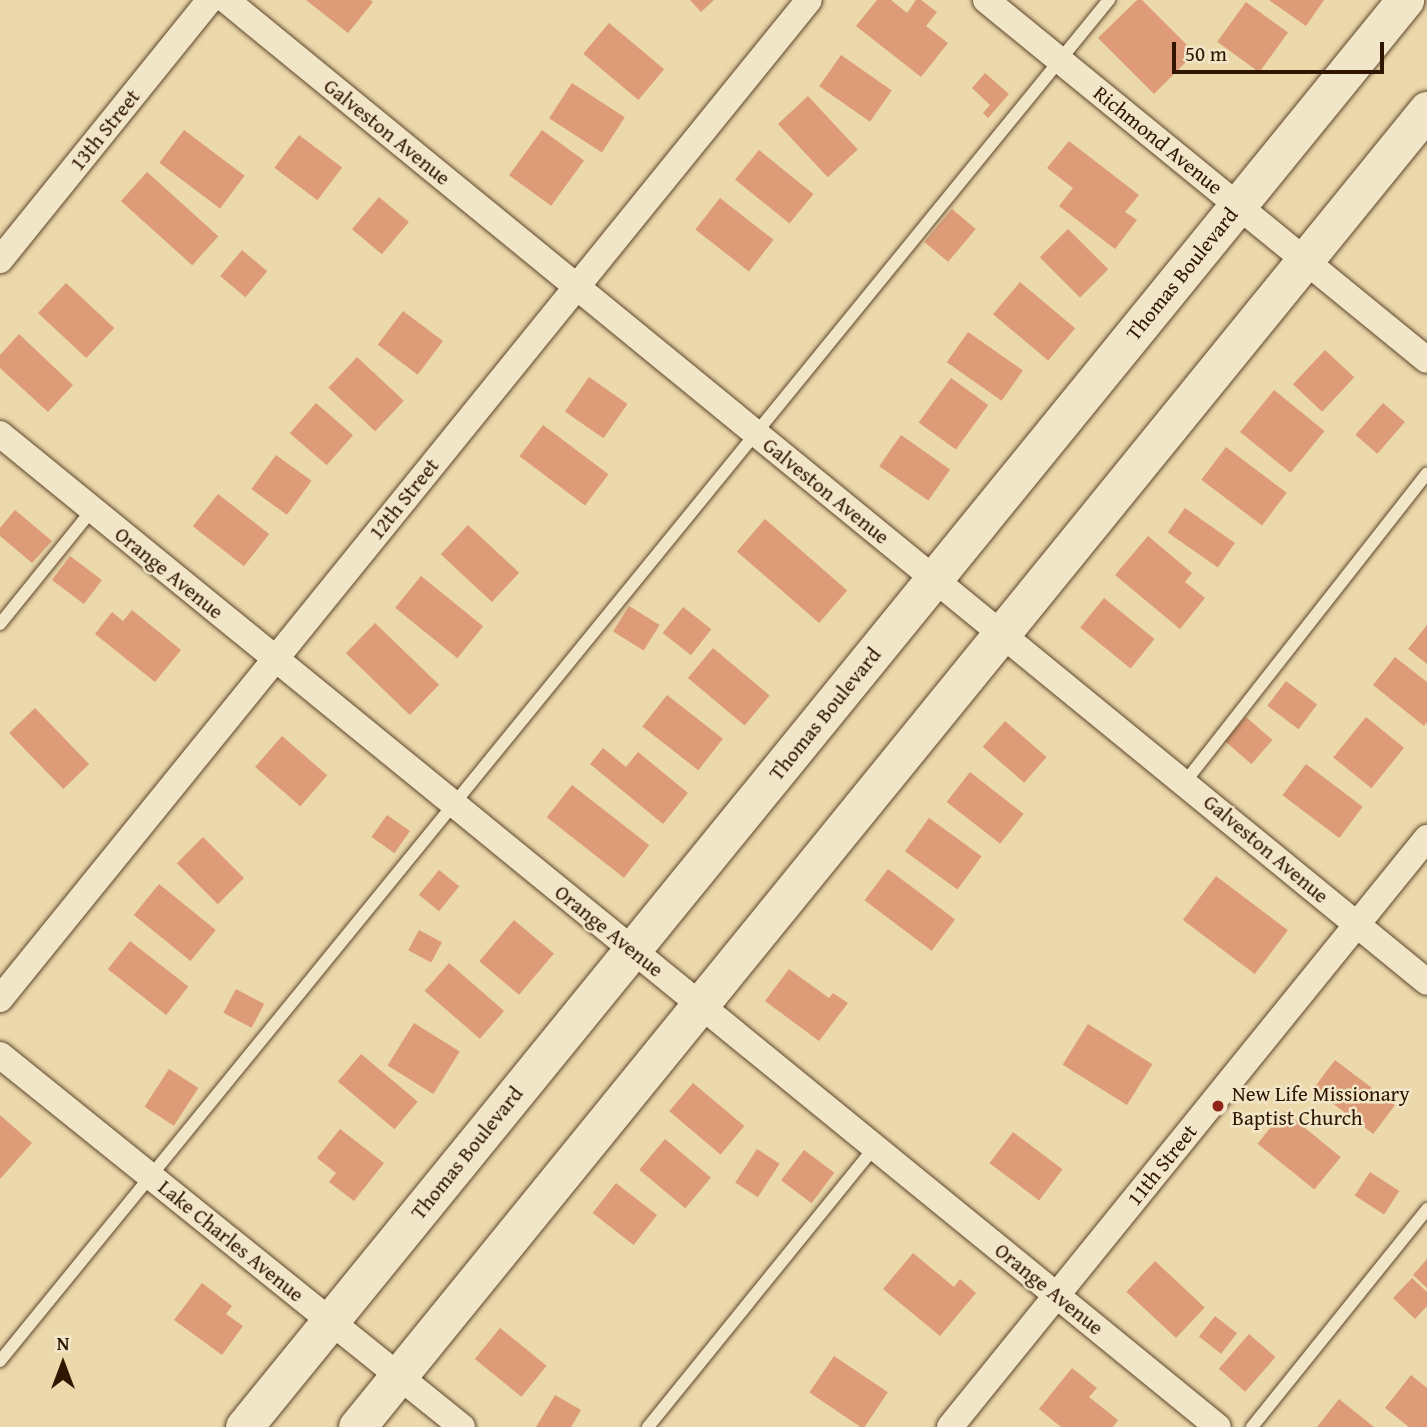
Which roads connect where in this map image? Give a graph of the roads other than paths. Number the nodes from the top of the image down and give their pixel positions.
1 (210, 0) edge
2 (226, 0) edge
3 (809, 0) edge
4 (986, 0) edge
5 (1109, 0) edge
6 (1405, 0) edge
7 (1060, 60) junction
8 (1427, 110) edge
9 (1238, 205) junction
10 (0, 260) edge
11 (1305, 260) junction
12 (577, 286) junction
13 (1427, 360) edge
14 (757, 434) junction
15 (0, 435) edge
16 (1427, 473) edge
17 (92, 510) junction
18 (934, 579) junction
19 (0, 625) edge
20 (1002, 633) junction
21 (274, 659) junction
22 (1185, 782) junction
23 (455, 806) junction
24 (1427, 838) edge
25 (1357, 924) junction
26 (632, 950) junction
27 (1427, 982) edge
28 (0, 999) edge
29 (700, 1005) junction
30 (0, 1055) edge
31 (875, 1147) junction
32 (150, 1177) junction
33 (1427, 1209) edge
34 (1056, 1296) junction
35 (330, 1321) junction
36 (0, 1361) edge
37 (399, 1376) junction
38 (244, 1427) edge
39 (357, 1427) edge
40 (462, 1427) edge
41 (648, 1427) edge
42 (950, 1427) edge
43 (1218, 1427) edge
44 (1252, 1427) edge

1 - 10 street, 13th Street
2 - 12 street, Galveston Avenue
3 - 12 street, 12th Street
4 - 7 street, Richmond Avenue
5 - 7 lane
6 - 9 main road, Thomas Boulevard
7 - 9 street, Richmond Avenue
7 - 14 lane
8 - 11 main road
9 - 11 street, Richmond Avenue
9 - 18 main road, Thomas Boulevard
11 - 13 street, Richmond Avenue
11 - 20 main road
12 - 14 street, Galveston Avenue
12 - 21 street, 12th Street
14 - 18 street, Galveston Avenue
14 - 23 lane
15 - 17 street, Orange Avenue
16 - 22 lane
17 - 19 lane
17 - 21 street, Orange Avenue
18 - 20 street, Galveston Avenue
18 - 26 main road, Thomas Boulevard
20 - 22 street, Galveston Avenue
20 - 29 main road
21 - 23 street, Orange Avenue
21 - 28 street, 12th Street
22 - 25 street, Galveston Avenue
23 - 26 street, Orange Avenue
23 - 32 lane
24 - 25 street, 11th Street
25 - 27 street, Galveston Avenue
25 - 34 street, 11th Street
26 - 29 street, Orange Avenue
26 - 35 main road, Thomas Boulevard
29 - 31 street, Orange Avenue
29 - 37 main road
30 - 32 street, Lake Charles Avenue
31 - 34 street, Orange Avenue
31 - 41 lane
32 - 35 street, Lake Charles Avenue
32 - 36 lane
33 - 44 lane
34 - 42 street, 11th Street
34 - 43 street, Orange Avenue
35 - 37 street, Lake Charles Avenue
35 - 38 main road, Thomas Boulevard
37 - 39 main road
37 - 40 street, Lake Charles Avenue

